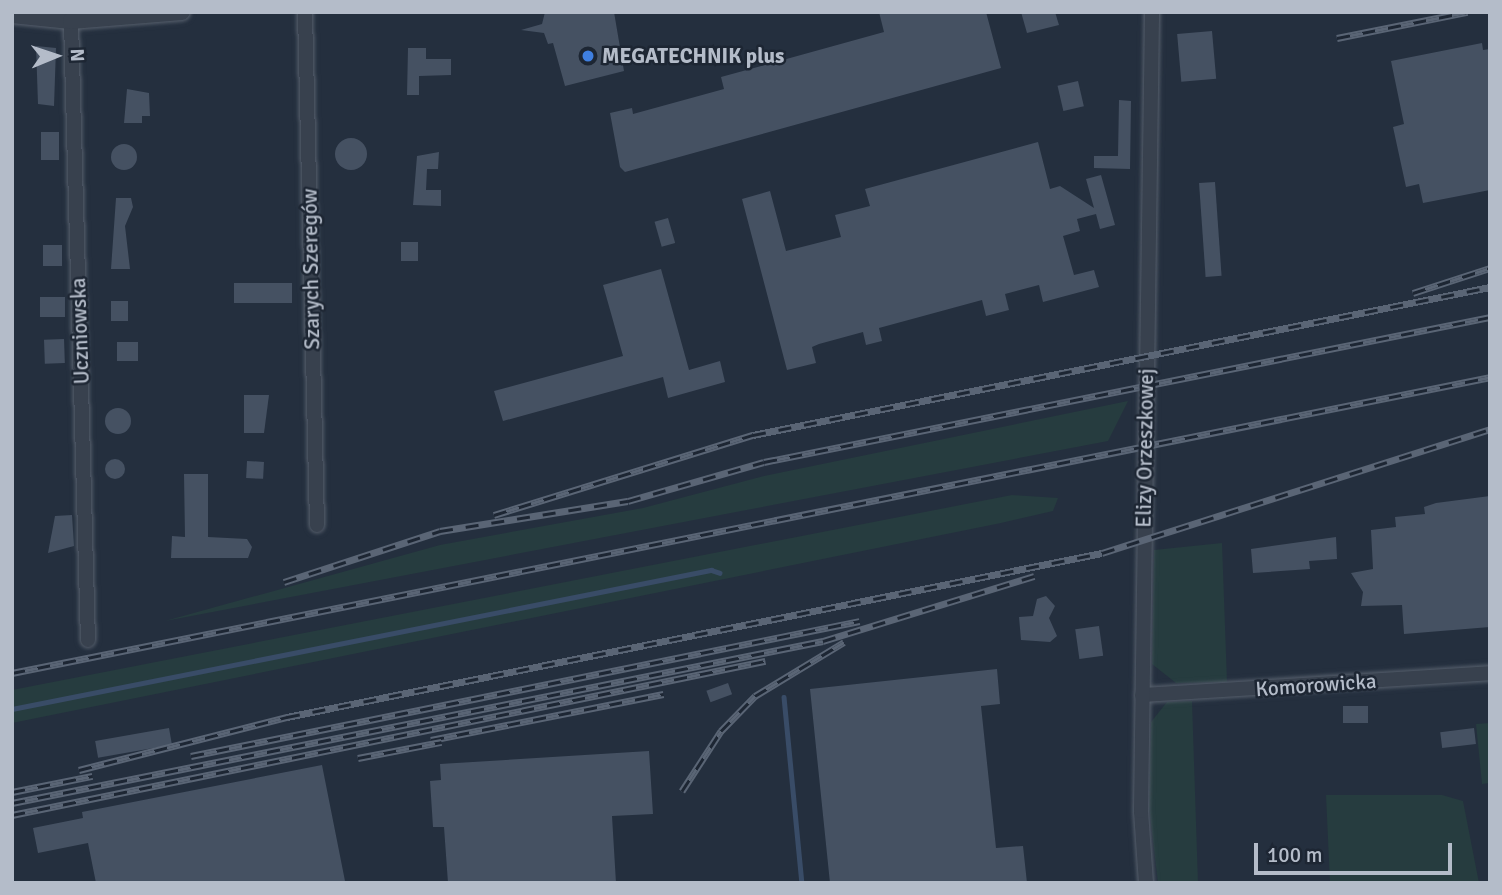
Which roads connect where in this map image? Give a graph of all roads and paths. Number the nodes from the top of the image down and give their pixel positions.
1 (182, 12) edge
2 (305, 12) edge
3 (1152, 12) edge
4 (12, 15) edge
5 (71, 21) junction
6 (317, 525) dead end
7 (88, 640) dead end
8 (1490, 673) edge
9 (1142, 695) junction
10 (1146, 883) edge

1 - 5 street
2 - 6 street, Szarych Szeregów
3 - 9 street, Elizy Orzeszkowej
4 - 5 street
5 - 7 street, Uczniowska
8 - 9 street, Komorowicka
9 - 10 street, Elizy Orzeszkowej

